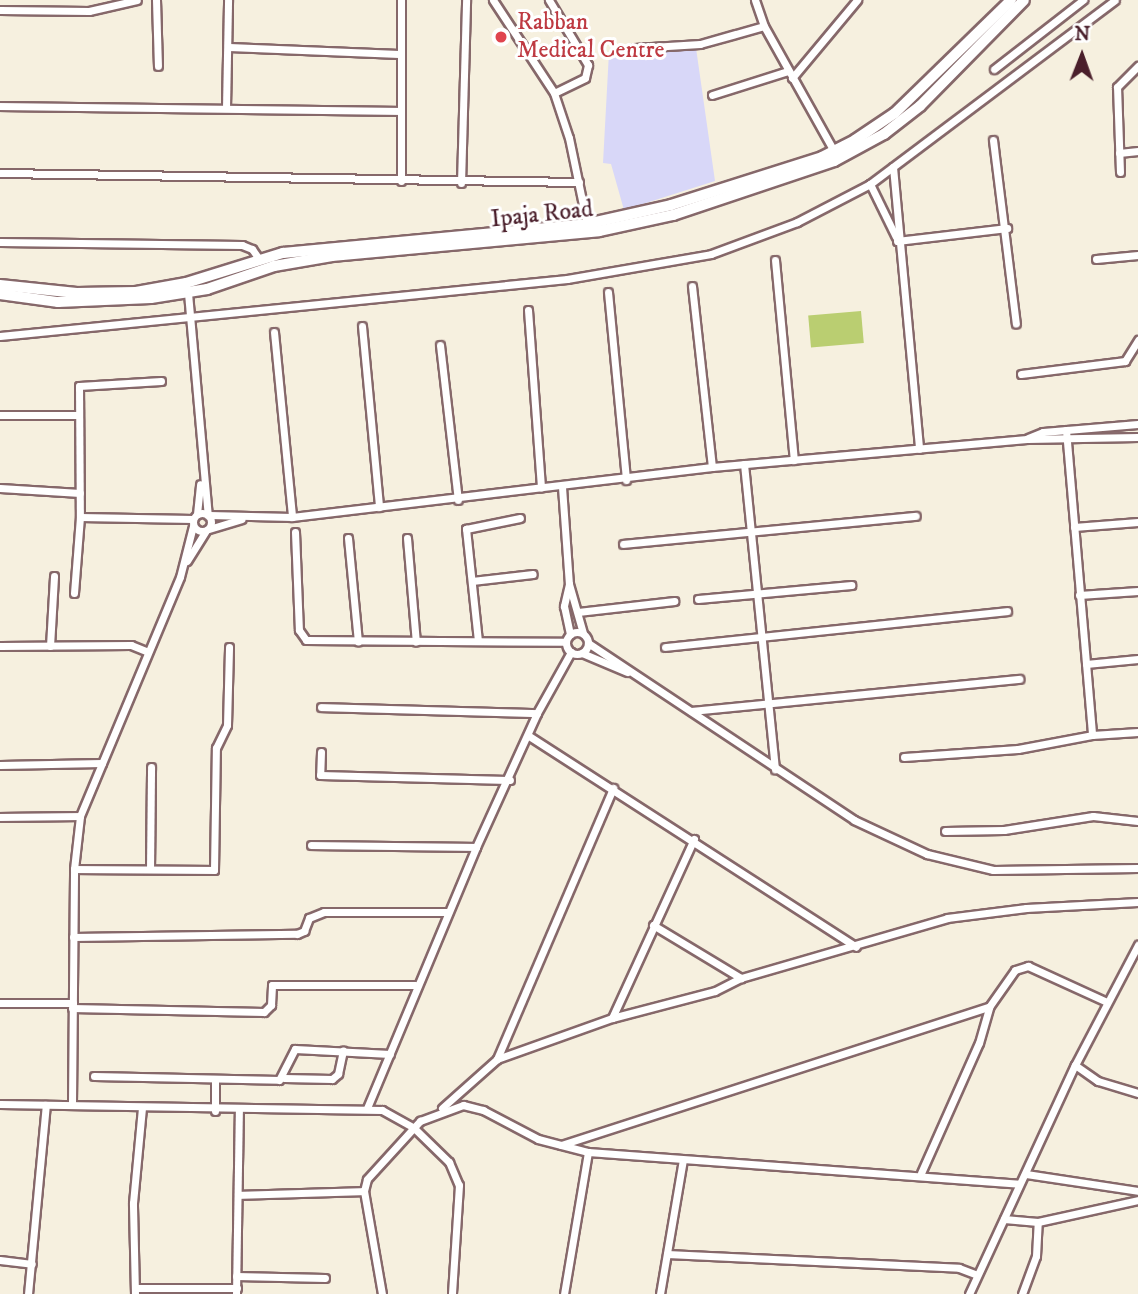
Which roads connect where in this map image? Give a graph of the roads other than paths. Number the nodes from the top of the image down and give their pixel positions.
1 (137, 0) edge
2 (156, 0) edge
3 (228, 0) edge
4 (401, 0) edge
5 (466, 0) edge
6 (549, 0) edge
7 (755, 0) edge
8 (857, 0) edge
9 (1011, 0) edge
10 (1024, 0) edge
11 (1083, 0) edge
12 (1115, 0) edge
13 (493, 1) edge
14 (0, 10) edge
15 (764, 26) junction
16 (229, 47) junction
17 (635, 48) dead end
18 (399, 54) junction
19 (158, 66) dead end
20 (1138, 66) edge
21 (993, 69) dead end
22 (790, 74) junction
23 (554, 93) junction
24 (712, 95) dead end
25 (0, 106) edge
26 (226, 108) junction
27 (400, 111) junction
28 (993, 140) dead end
29 (834, 151) junction
30 (1138, 151) edge
31 (1119, 153) junction
32 (892, 167) junction
33 (1120, 172) dead end
34 (0, 173) edge
35 (401, 181) junction
36 (461, 183) junction
37 (579, 183) junction
38 (870, 184) junction
39 (672, 210) junction
40 (587, 223) junction
41 (1007, 228) junction
42 (897, 240) junction
43 (0, 242) edge
44 (1138, 255) edge
45 (259, 258) junction
46 (1096, 259) dead end
47 (775, 260) dead end
48 (0, 285) edge
49 (692, 286) dead end
50 (608, 292) dead end
51 (188, 293) junction
52 (0, 294) edge
53 (528, 310) dead end
54 (191, 316) junction
55 (1016, 324) dead end
56 (362, 326) dead end
57 (274, 332) dead end
58 (0, 336) edge
59 (1138, 340) edge
60 (440, 345) dead end
61 (1021, 374) dead end
62 (160, 381) dead end
63 (0, 415) edge
64 (77, 415) junction
65 (1138, 424) edge
66 (1066, 430) junction
67 (1138, 437) edge
68 (1027, 439) junction
69 (1066, 441) junction
70 (919, 449) junction
71 (794, 460) junction
72 (744, 464) junction
73 (712, 467) junction
74 (201, 477) junction
75 (626, 480) junction
76 (562, 487) junction
77 (0, 488) edge
78 (541, 488) junction
79 (80, 493) junction
80 (458, 500) junction
81 (379, 507) junction
82 (208, 515) junction
83 (916, 516) dead end
84 (80, 517) junction
85 (292, 517) junction
86 (245, 518) junction
87 (520, 518) dead end
88 (194, 520) junction
89 (1138, 522) edge
90 (1074, 527) junction
91 (208, 530) junction
92 (295, 531) dead end
93 (749, 532) junction
94 (348, 538) dead end
95 (407, 538) dead end
96 (623, 544) dead end
97 (185, 564) junction
98 (533, 574) dead end
99 (54, 576) dead end
100 (472, 581) junction
101 (569, 584) junction
102 (851, 585) dead end
103 (1138, 591) edge
104 (74, 593) dead end
105 (755, 594) junction
106 (1079, 595) junction
107 (698, 599) dead end
108 (674, 601) dead end
109 (1007, 611) dead end
110 (578, 612) junction
111 (583, 633) junction
112 (570, 634) junction
113 (760, 635) junction
114 (478, 641) junction
115 (358, 642) junction
116 (416, 642) junction
117 (565, 642) junction
118 (588, 643) junction
119 (0, 646) edge
120 (50, 646) junction
121 (229, 647) dead end
122 (665, 647) dead end
123 (148, 652) junction
124 (571, 652) junction
125 (582, 653) junction
126 (1138, 659) edge
127 (1086, 664) junction
128 (628, 673) junction
129 (1019, 679) dead end
130 (768, 703) junction
131 (321, 707) dead end
132 (691, 711) junction
133 (537, 713) junction
134 (1138, 732) edge
135 (1092, 735) junction
136 (529, 736) junction
137 (321, 752) dead end
138 (904, 757) dead end
139 (102, 763) junction
140 (0, 765) edge
141 (151, 767) dead end
142 (775, 769) junction
143 (510, 780) junction
144 (613, 788) junction
145 (80, 816) junction
146 (0, 817) edge
147 (1138, 821) edge
148 (945, 831) dead end
149 (694, 839) junction
150 (311, 845) dead end
151 (476, 847) junction
152 (74, 869) junction
153 (150, 869) junction
154 (1138, 869) edge
155 (1138, 902) edge
156 (449, 912) junction
157 (653, 925) junction
158 (73, 937) junction
159 (1138, 946) edge
160 (856, 947) junction
161 (741, 978) junction
162 (415, 985) junction
163 (1107, 1002) junction
164 (0, 1003) edge
165 (73, 1006) junction
166 (989, 1007) junction
167 (612, 1018) junction
168 (343, 1051) junction
169 (390, 1054) junction
170 (497, 1059) junction
171 (1075, 1065) junction
172 (94, 1076) dead end
173 (284, 1078) junction
174 (215, 1079) junction
175 (1138, 1093) edge
176 (0, 1104) edge
177 (72, 1104) junction
178 (46, 1105) junction
179 (142, 1108) junction
180 (367, 1108) junction
181 (215, 1111) junction
182 (239, 1111) junction
183 (438, 1111) junction
184 (414, 1128) junction
185 (560, 1145) junction
186 (588, 1152) junction
187 (683, 1160) junction
188 (921, 1173) junction
189 (1026, 1174) junction
190 (1019, 1184) junction
191 (364, 1191) junction
192 (1138, 1191) edge
193 (238, 1195) junction
194 (1138, 1199) edge
195 (1004, 1219) junction
196 (1038, 1222) junction
197 (667, 1254) junction
198 (0, 1260) edge
199 (32, 1264) junction
200 (977, 1275) junction
201 (236, 1276) junction
202 (325, 1278) dead end
203 (135, 1291) edge
204 (237, 1291) edge
205 (28, 1294) edge
206 (382, 1294) edge
207 (452, 1294) edge
208 (564, 1294) edge
209 (660, 1294) edge
210 (969, 1294) edge
211 (1022, 1294) edge

1 - 14 street
2 - 19 street
3 - 16 street
4 - 18 street
5 - 36 street
6 - 23 street
7 - 15 street
8 - 22 street
9 - 29 main road, Ipaja Road
10 - 39 main road, Ipaja Road
11 - 21 street
12 - 32 street
13 - 23 street
15 - 17 street
15 - 22 street
16 - 18 street
16 - 26 street
18 - 27 street
20 - 31 street
22 - 24 street
22 - 29 street
23 - 37 street
25 - 26 street
26 - 27 street
27 - 35 street
28 - 41 street
29 - 39 main road, Ipaja Road
30 - 31 street
31 - 33 street
32 - 38 street
32 - 42 street
34 - 35 street
35 - 36 street
36 - 37 street
37 - 40 street
38 - 42 street
38 - 54 street
39 - 40 main road, Ipaja Road
39 - 51 main road, Ipaja Road
40 - 45 main road, Ipaja Road
41 - 42 street
41 - 55 street
42 - 70 street
43 - 45 street
44 - 46 street
45 - 48 main road, Ipaja Road
47 - 71 street
49 - 73 street
50 - 75 street
51 - 52 main road, Ipaja Road
51 - 54 street
53 - 78 street
54 - 58 street
54 - 74 street
56 - 81 street
57 - 85 street
59 - 61 street
60 - 80 street
62 - 64 street
63 - 64 street
64 - 79 street
65 - 66 street
66 - 68 street
66 - 69 street
67 - 69 street
68 - 69 street
68 - 70 street
69 - 90 street
70 - 71 street
71 - 72 street
72 - 73 street
72 - 93 street
73 - 75 street
74 - 82 street
74 - 88 street
75 - 76 street
76 - 78 street
76 - 101 street
77 - 79 street
78 - 80 street
79 - 84 street
80 - 81 street
81 - 85 street
82 - 86 street
82 - 88 street
82 - 91 street
83 - 93 street
84 - 88 street
84 - 104 street
85 - 86 street
86 - 91 street
87 - 100 street
88 - 91 street
88 - 97 street
89 - 90 street
90 - 106 street
91 - 97 street
92 - 115 street
93 - 96 street
93 - 105 street
94 - 115 street
95 - 116 street
97 - 123 street
98 - 100 street
99 - 120 street
100 - 114 street
101 - 110 street
101 - 112 street
102 - 105 street
103 - 106 street
105 - 107 street
105 - 113 street
106 - 127 street
108 - 110 street
109 - 113 street
110 - 111 street
111 - 112 street
111 - 118 street
112 - 117 street
113 - 122 street
113 - 130 street
114 - 116 street
114 - 117 street
115 - 116 street
117 - 124 street
118 - 125 street
118 - 128 street
119 - 120 street
120 - 123 street
121 - 153 street
123 - 139 street
124 - 125 street
124 - 133 street
125 - 128 street
126 - 127 street
127 - 135 street
128 - 132 street
129 - 130 street
130 - 132 street
130 - 142 street
131 - 133 street
132 - 142 street
133 - 136 street
134 - 135 street
135 - 138 street
136 - 143 street
136 - 144 street
137 - 143 street
139 - 140 street
139 - 145 street
141 - 153 street
142 - 154 street
143 - 151 street
144 - 149 street
144 - 170 street
145 - 146 street
145 - 152 street
147 - 148 street
149 - 157 street
149 - 160 street
150 - 151 street
151 - 156 street
152 - 153 street
152 - 158 street
155 - 160 street
156 - 158 street
156 - 162 street
157 - 161 street
157 - 167 street
158 - 165 street
159 - 163 street
160 - 161 street
161 - 167 street
162 - 165 street
162 - 169 street
163 - 166 street
163 - 171 street
164 - 165 street
165 - 177 street
166 - 185 street
166 - 188 street
167 - 170 street
168 - 169 street
168 - 173 street
168 - 173 street
169 - 180 street
170 - 183 street
171 - 175 street
171 - 189 street
172 - 174 street
173 - 174 street
174 - 181 street
176 - 178 street
177 - 178 street
177 - 179 street
178 - 199 street
179 - 181 street
179 - 203 street
180 - 182 street
180 - 184 street
181 - 182 street
182 - 193 street
183 - 184 street
183 - 185 street
184 - 191 street
184 - 207 street
185 - 186 street
186 - 187 street
186 - 208 street
187 - 188 street
187 - 197 street
188 - 190 street
189 - 190 street
189 - 192 street
190 - 195 street
191 - 193 street
191 - 206 street
193 - 201 street
194 - 196 street
195 - 196 street
195 - 200 street
196 - 211 street
197 - 200 street
197 - 209 street
198 - 199 street
199 - 205 street
200 - 210 street
201 - 202 street
201 - 204 street
203 - 204 street

